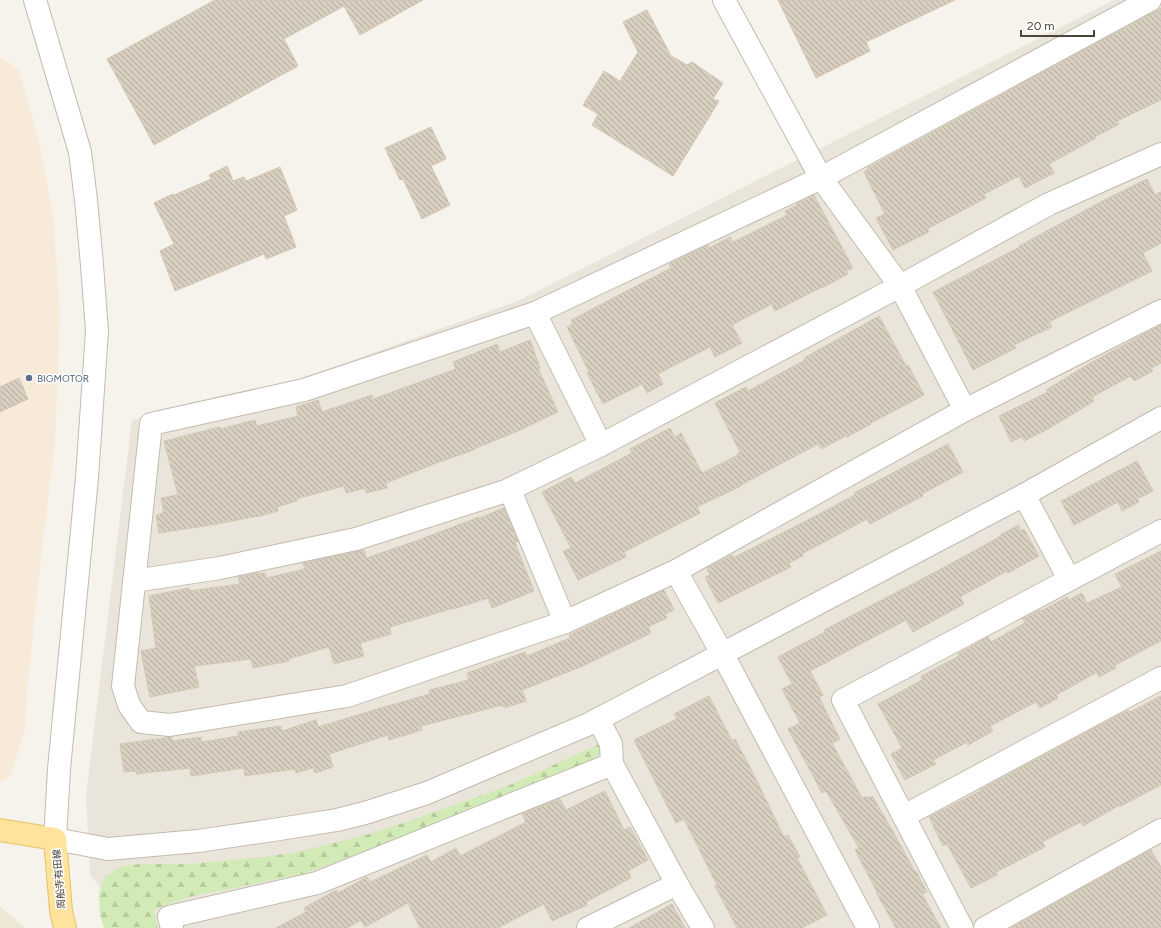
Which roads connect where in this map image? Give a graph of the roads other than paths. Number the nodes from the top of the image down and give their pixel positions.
1 (35, 0) edge
2 (724, 0) edge
3 (1150, 0) edge
4 (1161, 154) edge
5 (821, 178) junction
6 (900, 286) junction
7 (1161, 310) edge
8 (536, 313) junction
9 (965, 410) junction
10 (1161, 418) edge
11 (601, 445) junction
12 (510, 490) junction
13 (1024, 495) junction
14 (1161, 530) edge
15 (676, 571) junction
16 (1069, 579) junction
17 (134, 581) junction
18 (565, 622) junction
19 (722, 654) junction
20 (1161, 678) edge
21 (598, 719) junction
22 (612, 764) junction
23 (904, 816) junction
24 (0, 830) edge
25 (1161, 830) edge
26 (56, 839) junction
27 (676, 884) junction
28 (65, 928) edge
29 (172, 928) edge
30 (588, 928) edge
31 (703, 928) edge
32 (868, 928) edge
33 (962, 928) edge
34 (985, 928) edge

1 - 26 street
2 - 5 street
3 - 5 street
4 - 6 street
5 - 6 street
5 - 8 street
6 - 9 street
6 - 11 street
7 - 9 street
8 - 11 street
8 - 17 street
9 - 15 street
10 - 13 street
11 - 12 street
12 - 17 street
12 - 18 street
13 - 16 street
13 - 19 street
14 - 16 street
15 - 18 street
15 - 19 street
16 - 23 street
17 - 18 street
19 - 21 street
19 - 32 street
20 - 23 street
21 - 22 street
21 - 26 street
22 - 27 street
22 - 29 street
23 - 33 street
24 - 26 main road, 周船寺有田線
25 - 34 street
26 - 28 main road, 周船寺有田線
27 - 30 street
27 - 31 street

